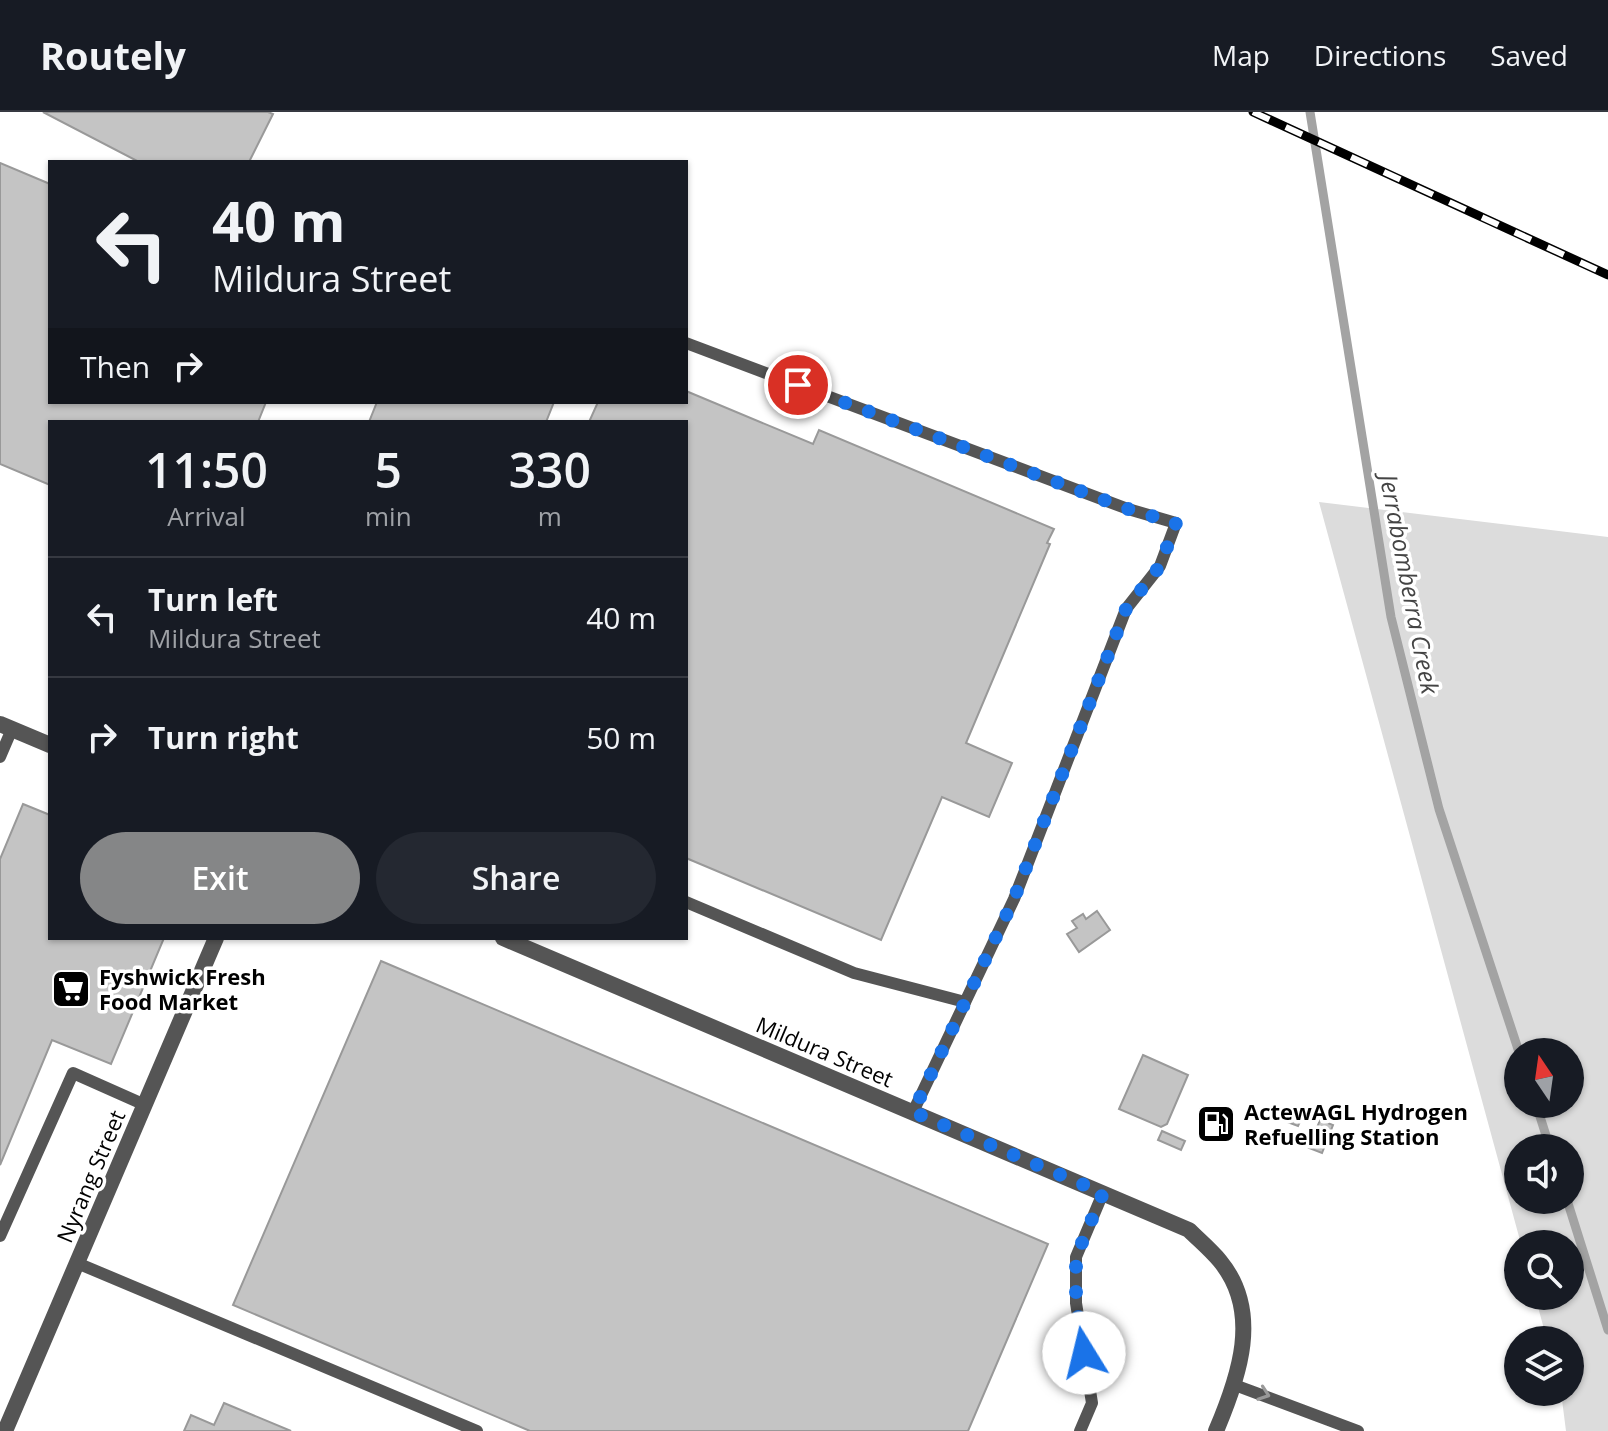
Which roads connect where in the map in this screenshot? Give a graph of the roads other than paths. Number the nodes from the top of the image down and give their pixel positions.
1 (688, 344) edge
2 (6, 727) edge
3 (48, 744) edge
4 (0, 757) edge
5 (688, 903) edge
6 (215, 940) edge
7 (508, 940) edge
8 (965, 1002) junction
9 (145, 1105) junction
10 (913, 1112) junction
11 (1103, 1193) junction
12 (0, 1236) edge
13 (77, 1263) junction
14 (1232, 1384) junction
15 (1353, 1430) edge
16 (5, 1431) edge
17 (477, 1431) edge
18 (1080, 1431) edge
19 (1216, 1431) edge

1 - 8 lane
2 - 3 street
2 - 4 lane
5 - 8 lane
6 - 9 street, Nyrang Street
7 - 10 street, Mildura Street
8 - 10 lane
9 - 12 lane
9 - 13 street, Nyrang Street
10 - 11 street, Mildura Street
11 - 14 street, Mildura Street
11 - 18 lane
13 - 16 street, Nyrang Street
13 - 17 lane
14 -> 15 lane
14 - 19 street, Mildura Street

